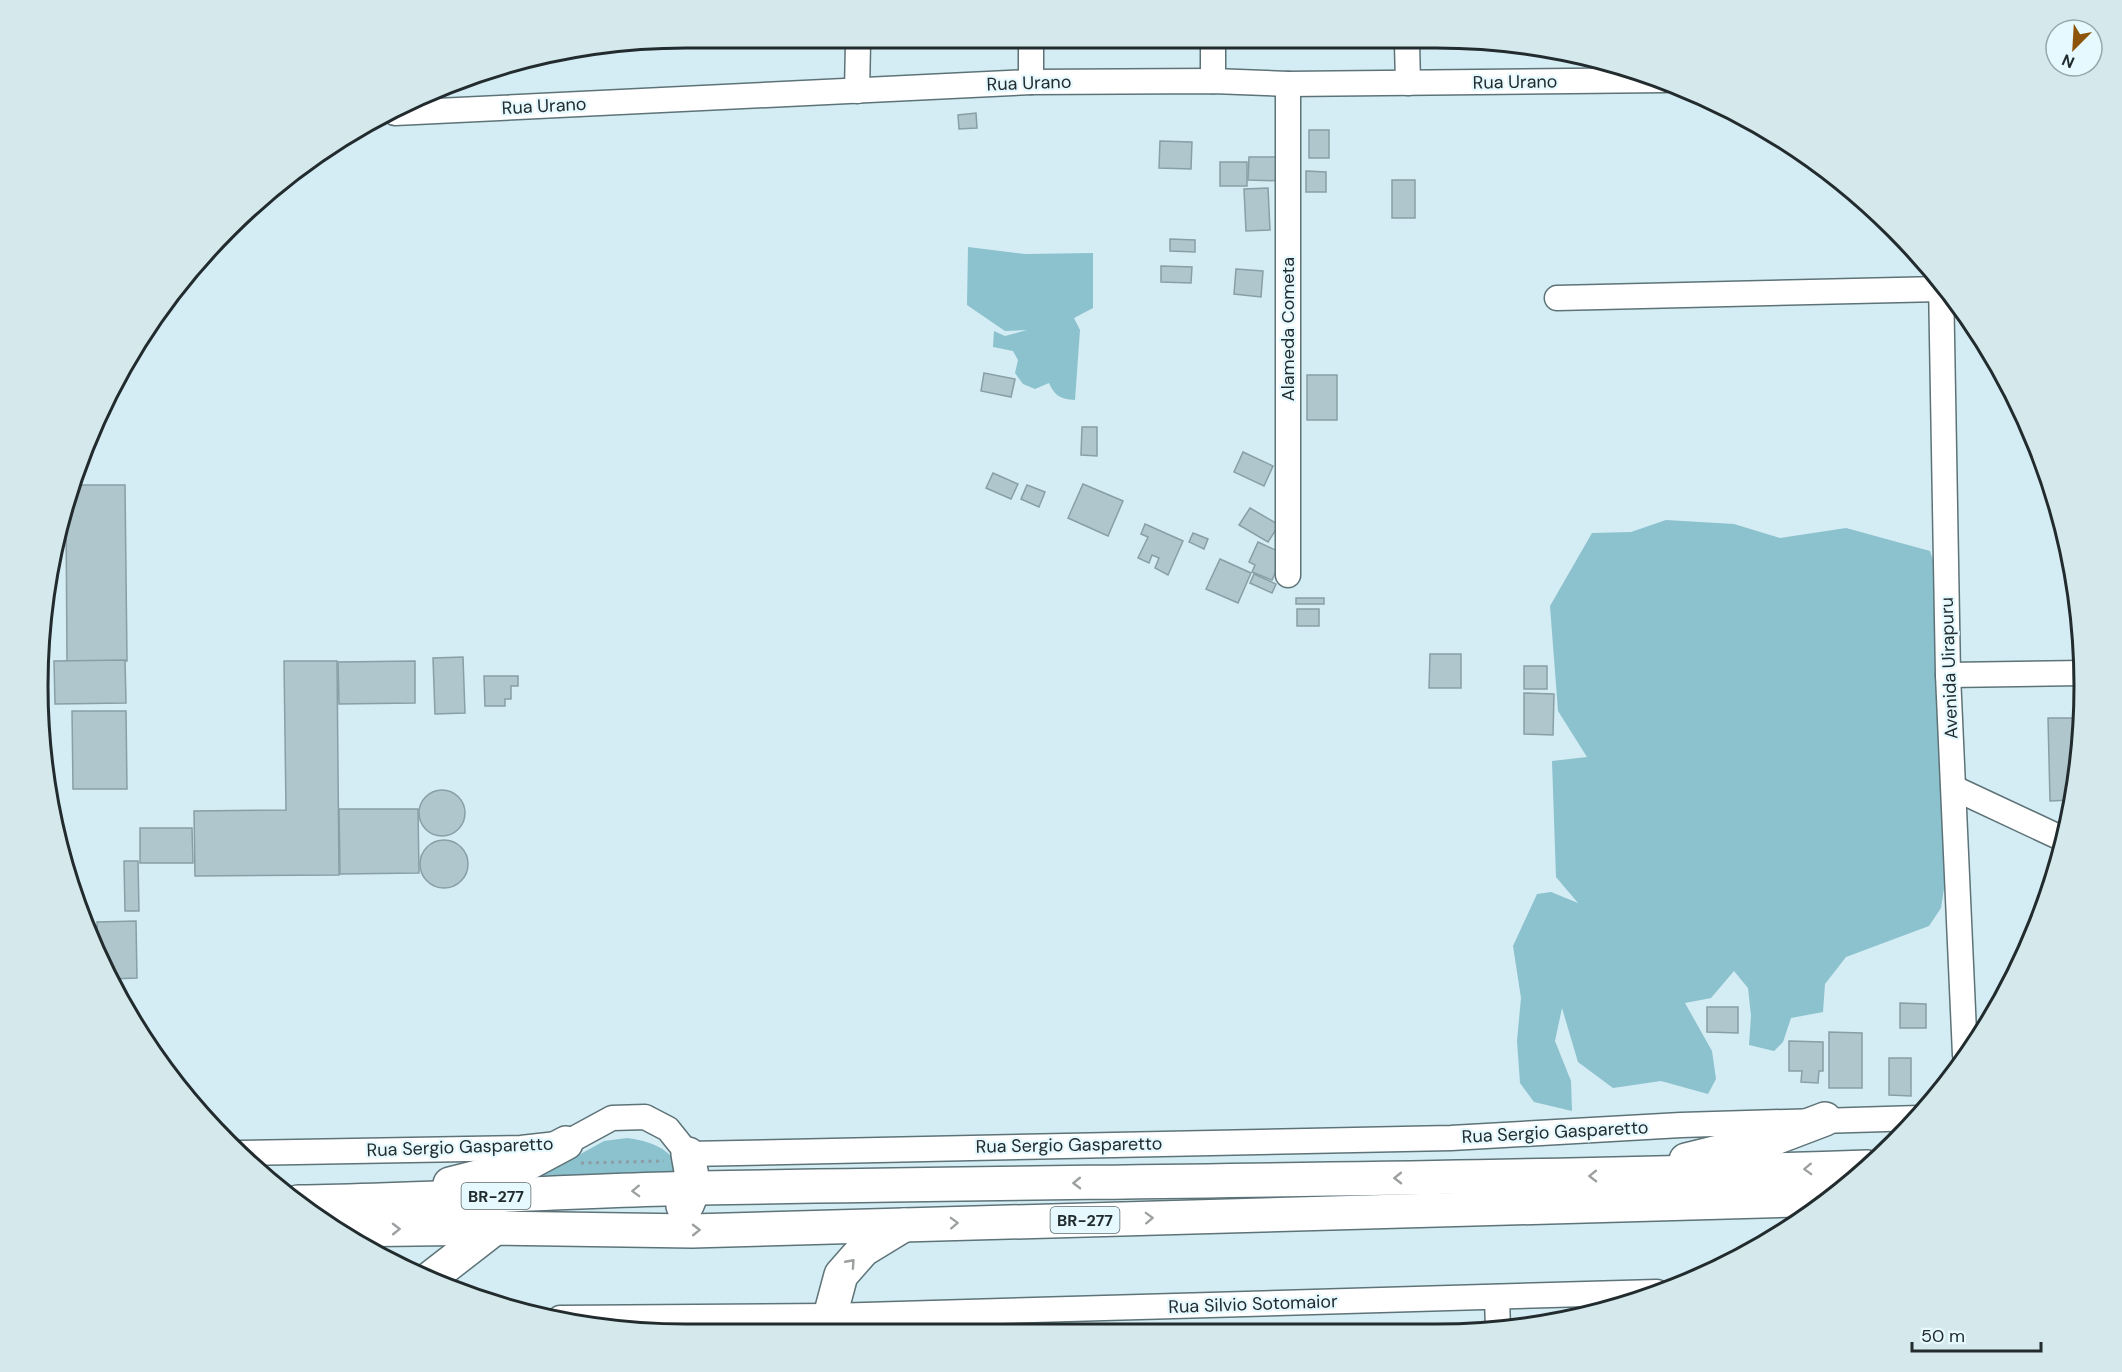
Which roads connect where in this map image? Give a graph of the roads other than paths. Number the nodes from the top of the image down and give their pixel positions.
1 (858, 48) edge
2 (1031, 48) edge
3 (1213, 48) edge
4 (1407, 48) edge
5 (1635, 80) edge
6 (1213, 81) junction
7 (1030, 82) junction
8 (1408, 83) junction
9 (1288, 84) junction
10 (857, 91) junction
11 (408, 112) edge
12 (1932, 285) edge
13 (1941, 297) edge
14 (1557, 298) dead end
15 (1288, 575) dead end
16 (2074, 673) edge
17 (1948, 675) junction
18 (1954, 788) junction
19 (2056, 836) edge
20 (1964, 1042) edge
21 (1905, 1118) edge
22 (1826, 1119) junction
23 (566, 1143) junction
24 (250, 1152) edge
25 (688, 1154) junction
26 (1855, 1167) edge
27 (1626, 1175) junction
28 (694, 1188) junction
29 (1813, 1200) edge
30 (381, 1201) junction
31 (312, 1202) edge
32 (905, 1225) junction
33 (495, 1228) junction
34 (353, 1230) edge
35 (437, 1273) edge
36 (1632, 1293) edge
37 (1497, 1297) junction
38 (602, 1319) edge
39 (1498, 1321) edge
40 (830, 1323) edge

1 - 10 street
2 - 7 street
3 - 6 street
4 - 8 street
5 - 8 street, Rua Urano
6 - 7 street, Rua Urano
6 - 9 street, Rua Urano
7 - 10 street, Rua Urano
8 - 9 street, Rua Urano
9 - 15 street, Alameda Cometa
10 - 11 street, Rua Urano
12 - 14 street
13 - 17 street, Avenida Uirapuru
16 - 17 street
17 - 18 street, Avenida Uirapuru
18 - 19 street
18 - 20 street, Avenida Uirapuru
21 - 22 street, Rua Sergio Gasparetto
22 - 25 street, Rua Sergio Gasparetto
22 - 27 highway
23 - 24 street, Rua Sergio Gasparetto
23 - 25 street, Rua Sergio Gasparetto
23 - 30 highway
25 - 28 highway
26 -> 27 highway, BR-277
27 -> 28 highway, BR-277
28 -> 30 highway, BR-277
28 - 33 highway
32 -> 29 highway, BR-277
30 - 31 highway, BR-277
33 -> 32 highway, BR-277
40 -> 32 highway
34 -> 33 highway, BR-277
33 - 35 highway
36 - 37 street, Rua Silvio Sotomaior
37 - 39 street
37 - 40 street, Rua Silvio Sotomaior
38 - 40 street, Rua Silvio Sotomaior

